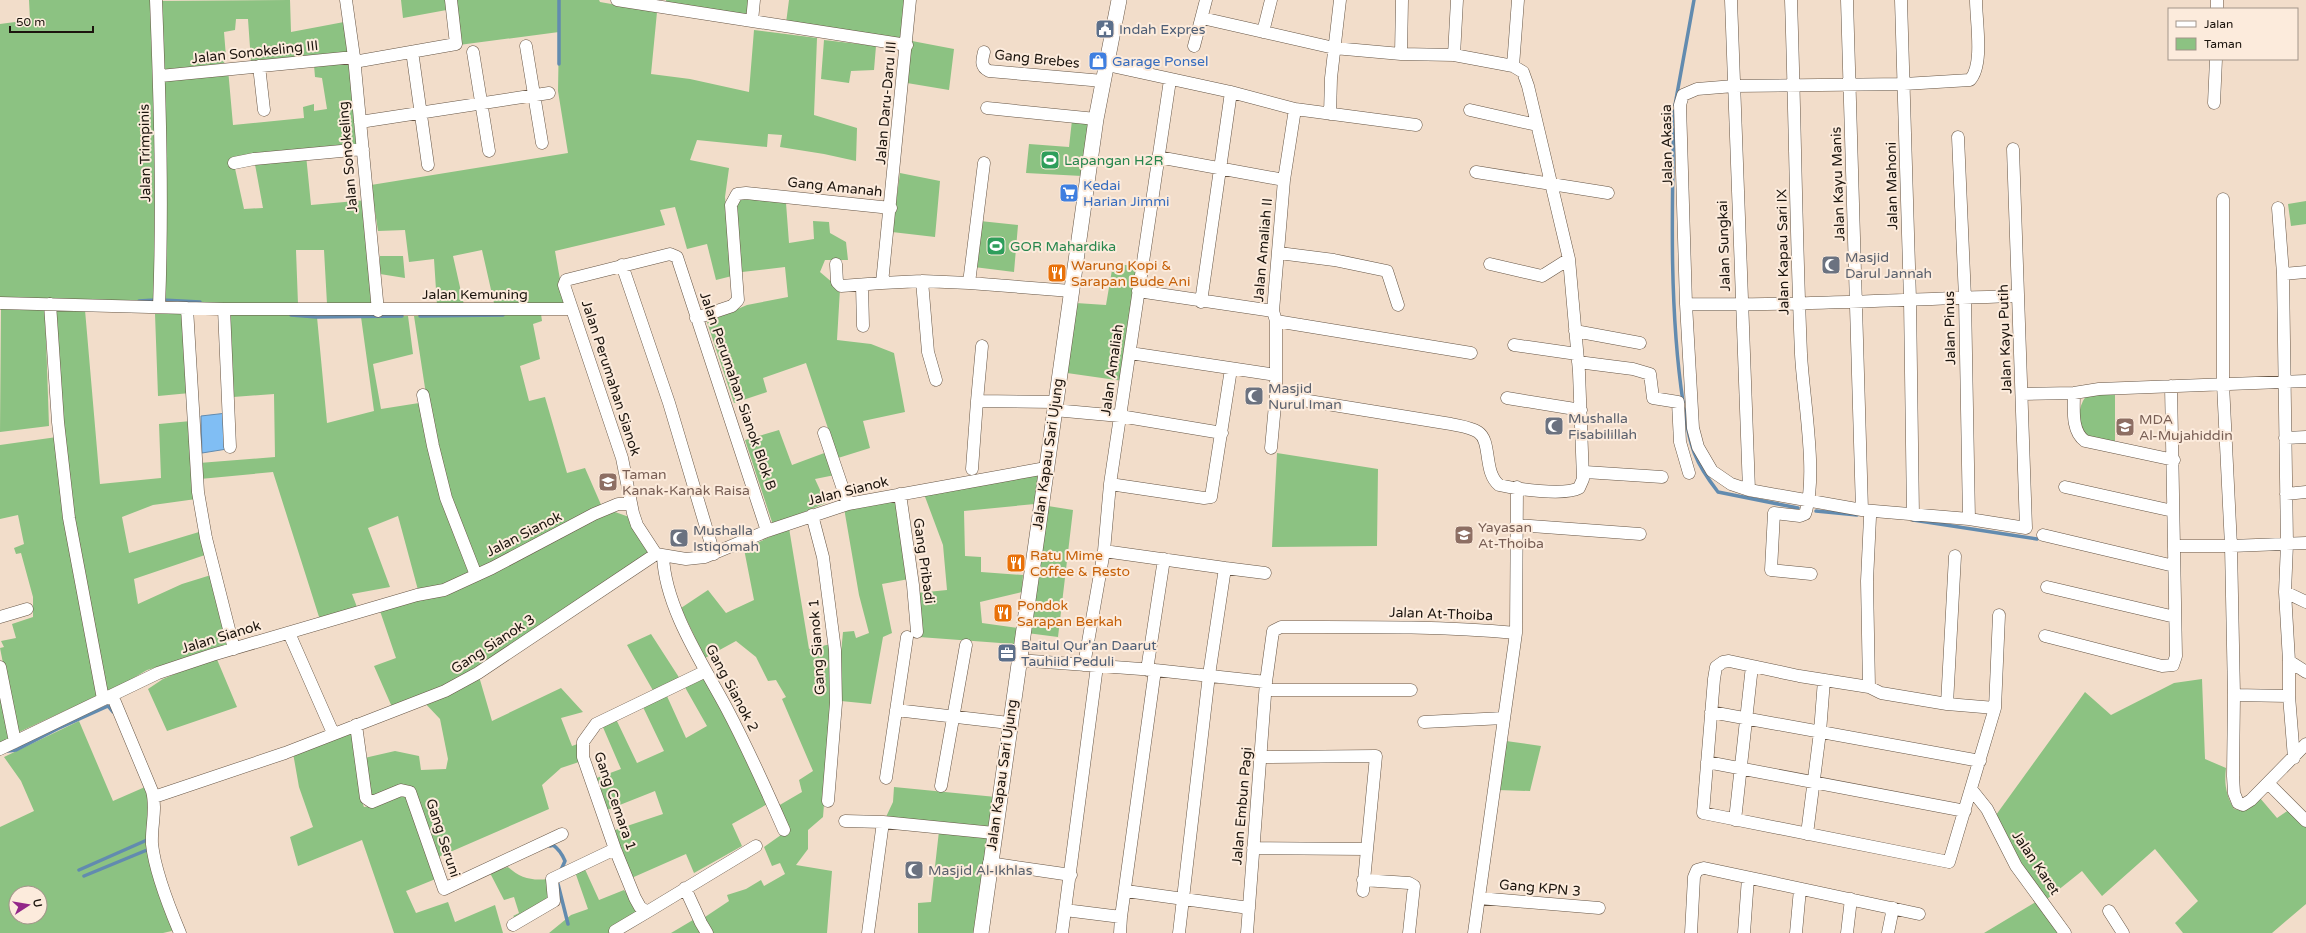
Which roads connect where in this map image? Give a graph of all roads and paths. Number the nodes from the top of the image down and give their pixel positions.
1 (156, 0) edge
2 (346, 0) edge
3 (451, 0) edge
4 (617, 0) edge
5 (754, 0) edge
6 (910, 0) edge
7 (1119, 0) edge
8 (1206, 0) edge
9 (1271, 0) edge
10 (1340, 0) edge
11 (1402, 0) edge
12 (1457, 0) edge
13 (1518, 0) edge
14 (1731, 0) edge
15 (1791, 0) edge
16 (1847, 0) edge
17 (1901, 0) edge
18 (1976, 0) edge
19 (1202, 18) junction
20 (752, 21) junction
21 (1263, 32) junction
22 (906, 45) junction
23 (526, 46) dead end
24 (1194, 46) dead end
25 (1334, 48) junction
26 (473, 52) dead end
27 (984, 52) dead end
28 (1401, 54) junction
29 (1454, 55) junction
30 (413, 58) dead end
31 (354, 60) junction
32 (2216, 60) edge
33 (1106, 65) junction
34 (259, 66) junction
35 (1513, 66) junction
36 (160, 76) junction
37 (1170, 80) junction
38 (1104, 81) junction
39 (1794, 84) junction
40 (1849, 84) junction
41 (1904, 84) junction
42 (1734, 86) junction
43 (1231, 92) junction
44 (549, 93) dead end
45 (534, 95) junction
46 (2214, 103) dead end
47 (481, 104) junction
48 (987, 108) dead end
49 (1295, 109) junction
50 (264, 110) dead end
51 (1470, 110) dead end
52 (421, 114) junction
53 (1330, 114) junction
54 (1096, 119) junction
55 (360, 122) junction
56 (1416, 125) dead end
57 (1537, 125) junction
58 (1958, 137) dead end
59 (542, 143) dead end
60 (363, 149) junction
61 (2013, 149) dead end
62 (489, 151) dead end
63 (1158, 157) junction
64 (234, 163) dead end
65 (984, 163) dead end
66 (428, 165) dead end
67 (1220, 169) junction
68 (1476, 172) dead end
69 (1284, 180) junction
70 (1550, 185) junction
71 (1608, 193) dead end
72 (2223, 199) dead end
73 (891, 208) junction
74 (2278, 208) dead end
75 (1279, 253) junction
76 (1569, 259) junction
77 (836, 264) dead end
78 (1490, 264) dead end
79 (622, 265) junction
80 (2306, 272) edge
81 (2283, 274) junction
82 (922, 281) junction
83 (882, 283) junction
84 (969, 283) junction
85 (862, 285) junction
86 (1071, 291) junction
87 (1138, 291) junction
88 (2018, 296) junction
89 (1965, 298) junction
90 (1857, 300) junction
91 (1910, 300) junction
92 (0, 302) edge
93 (1201, 302) junction
94 (50, 304) junction
95 (1686, 304) junction
96 (1799, 304) junction
97 (1398, 305) dead end
98 (1741, 305) junction
99 (159, 306) junction
100 (187, 308) junction
101 (224, 309) junction
102 (572, 309) junction
103 (378, 311) junction
104 (1274, 316) junction
105 (696, 318) junction
106 (863, 326) dead end
107 (1574, 331) junction
108 (1640, 343) dead end
109 (1514, 345) dead end
110 (982, 346) dead end
111 (1130, 353) junction
112 (1471, 353) dead end
113 (1577, 358) junction
114 (1231, 369) junction
115 (1276, 375) junction
116 (936, 380) dead end
117 (2306, 381) edge
118 (2283, 382) junction
119 (2223, 384) junction
120 (2171, 386) junction
121 (2074, 393) junction
122 (1276, 394) junction
123 (2022, 394) junction
124 (424, 395) dead end
125 (1507, 398) dead end
126 (977, 401) junction
127 (1054, 406) junction
128 (1581, 410) junction
129 (1120, 416) junction
130 (824, 433) dead end
131 (1222, 434) junction
132 (2306, 437) edge
133 (2285, 438) junction
134 (230, 447) dead end
135 (1271, 448) dead end
136 (2174, 460) junction
137 (1046, 468) junction
138 (972, 470) dead end
139 (1584, 472) junction
140 (1689, 473) dead end
141 (1662, 477) dead end
142 (1110, 484) junction
143 (1517, 487) junction
144 (2065, 487) dead end
145 (1749, 490) junction
146 (2306, 492) edge
147 (900, 494) junction
148 (2286, 494) junction
149 (1809, 502) junction
150 (630, 504) junction
151 (848, 504) junction
152 (2173, 511) junction
153 (1866, 514) junction
154 (812, 515) junction
155 (1913, 515) junction
156 (1969, 519) junction
157 (1516, 524) junction
158 (2026, 528) joint
159 (767, 531) junction
160 (1640, 534) dead end
161 (2043, 535) dead end
162 (2306, 543) edge
163 (2287, 544) junction
164 (2175, 546) junction
165 (2231, 546) junction
166 (1104, 552) junction
167 (714, 554) junction
168 (660, 555) junction
169 (1955, 556) dead end
170 (1164, 559) junction
171 (2174, 566) junction
172 (1225, 568) junction
173 (1265, 573) dead end
174 (1811, 574) dead end
175 (476, 575) junction
176 (2047, 587) dead end
177 (2286, 592) junction
178 (2303, 599) edge
179 (27, 609) dead end
180 (1999, 615) dead end
181 (0, 617) edge
182 (2175, 617) junction
183 (1516, 632) junction
184 (288, 633) junction
185 (2045, 636) dead end
186 (966, 645) dead end
187 (234, 648) junction
188 (1018, 660) junction
189 (2290, 661) junction
190 (1084, 665) junction
191 (1097, 666) junction
192 (1752, 666) junction
193 (0, 667) edge
194 (1151, 670) junction
195 (706, 671) junction
196 (2306, 672) edge
197 (1209, 675) junction
198 (1824, 680) junction
199 (1266, 686) junction
200 (1869, 687) junction
201 (1411, 690) dead end
202 (2234, 695) junction
203 (2289, 696) junction
204 (108, 697) junction
205 (1947, 704) junction
206 (1995, 708) junction
207 (896, 710) junction
208 (1711, 712) junction
209 (953, 716) junction
210 (1504, 718) junction
211 (1746, 719) junction
212 (1424, 722) dead end
213 (1009, 723) junction
214 (356, 725) junction
215 (1820, 732) junction
216 (332, 733) junction
217 (15, 742) junction
218 (2306, 744) edge
219 (0, 749) edge
220 (1261, 757) junction
221 (2294, 758) junction
222 (1980, 761) junction
223 (1707, 762) junction
224 (1742, 769) junction
225 (886, 778) dead end
226 (1814, 782) junction
227 (2268, 782) junction
228 (941, 786) dead end
229 (1972, 789) junction
230 (154, 797) junction
231 (828, 802) dead end
232 (1965, 811) junction
233 (1735, 820) junction
234 (845, 821) dead end
235 (2306, 821) edge
236 (883, 822) junction
237 (784, 830) dead end
238 (994, 833) junction
239 (562, 834) dead end
240 (1807, 834) junction
241 (756, 846) dead end
242 (1253, 848) junction
243 (615, 849) junction
244 (1366, 849) junction
245 (989, 863) junction
246 (1071, 875) junction
247 (1748, 878) junction
248 (685, 888) junction
249 (1800, 889) junction
250 (1126, 891) junction
251 (1479, 898) junction
252 (1183, 899) junction
253 (1851, 899) junction
254 (1249, 908) junction
255 (1600, 908) dead end
256 (1893, 908) junction
257 (1065, 910) junction
258 (2109, 910) dead end
259 (647, 912) junction
260 (1919, 914) dead end
261 (1122, 917) junction
262 (513, 926) dead end
263 (615, 931) dead end
264 (180, 933) edge
265 (707, 933) edge
266 (868, 933) edge
267 (981, 933) edge
268 (1062, 933) edge
269 (1120, 933) edge
270 (1180, 933) edge
271 (1247, 933) edge
272 (1409, 933) edge
273 (1474, 933) edge
274 (1691, 933) edge
275 (1744, 933) edge
276 (1796, 933) edge
277 (1847, 933) edge
278 (1888, 933) edge
279 (2065, 933) edge
280 (2122, 933) edge

1 - 36 street, Jalan Trimpinis
2 - 31 street, Jalan Sonokeling
3 - 31 street, Jalan Sonokeling III
4 - 20 street
5 - 20 street
6 - 22 street, Jalan Daru-Daru III
7 - 33 street, Jalan Kapau Sari Ujung
8 - 19 street
9 - 21 street
10 - 25 street
11 - 28 street
12 - 29 street
13 - 35 street
14 - 42 street, Jalan Sungkai
15 - 39 street, Jalan Kapau Sari IX
16 - 40 street, Jalan Kayu Manis
17 - 41 street, Jalan Mahoni
18 - 41 street, Jalan Akasia
19 - 21 street
19 - 24 street
20 - 22 street
21 - 25 street
22 - 73 street, Jalan Daru-Daru III
23 - 45 street
25 - 28 street
25 - 53 street
26 - 47 street
27 - 38 street, Gang Brebes
28 - 29 street
29 - 35 street
30 - 52 street
31 - 34 street, Jalan Sonokeling III
31 - 55 street, Jalan Sonokeling
32 - 46 street
33 - 37 street
33 - 38 street, Jalan Kapau Sari Ujung
34 - 36 street, Jalan Sonokeling III
34 - 50 street
35 - 57 street
36 - 99 street, Jalan Trimpinis
37 - 43 street
37 - 63 street, Jalan Amaliah
38 - 54 street, Jalan Kapau Sari Ujung
39 - 40 street, Jalan Akasia
39 - 42 street, Jalan Akasia
39 - 96 street, Jalan Kapau Sari IX
40 - 41 street, Jalan Akasia
40 - 90 street, Jalan Kayu Manis
41 - 91 street, Jalan Mahoni
42 - 95 street, Jalan Akasia
42 - 98 street, Jalan Sungkai
43 - 49 street
43 - 67 street
44 - 45 street
45 - 47 street
45 - 59 street
47 - 52 street
47 - 62 street
48 - 54 street
49 - 53 street
49 - 69 street, Jalan Amaliah II
51 - 57 street
52 - 55 street
52 - 66 street
53 - 56 street
54 - 86 street, Jalan Kapau Sari Ujung
55 - 60 street, Jalan Sonokeling
57 - 70 street
58 - 89 street, Jalan Pinus
60 - 64 street
60 - 103 street, Jalan Sonokeling
61 - 88 street, Jalan Kayu Putih
63 - 67 street
63 - 87 street, Jalan Amaliah
65 - 84 street
67 - 69 street
67 - 93 street
68 - 70 street
69 - 75 street, Jalan Amaliah II
70 - 71 street
70 - 76 street
72 - 119 street
73 - 83 street, Gang Amanah
73 - 105 street, Gang Amanah
74 - 81 street
75 - 97 street
75 - 104 street, Jalan Amaliah II
76 - 78 street
76 - 107 street
77 - 85 street
79 - 102 street, Jalan Perumahan Sianok
79 - 105 street, Jalan Perumahan Sianok Blok B
79 - 167 street
80 - 81 street
81 - 118 street
82 - 83 street
82 - 84 street
82 - 116 street
83 - 85 street
84 - 86 street
85 - 106 street
86 - 127 street, Jalan Kapau Sari Ujung
87 - 93 street
87 - 111 street, Jalan Amaliah
88 - 89 street
88 - 123 street, Jalan Kayu Putih
89 - 91 street
89 - 156 street, Jalan Pinus
90 - 91 street
90 - 96 street
90 - 153 street, Jalan Kayu Manis
91 - 155 street, Jalan Mahoni
92 - 94 street, Jalan Kemuning
93 - 104 street
94 - 99 street, Jalan Kemuning
94 - 204 street
95 - 98 street
95 - 145 street, Jalan Akasia
96 - 98 street
96 - 149 street, Jalan Kapau Sari IX
98 - 145 street, Jalan Sungkai
99 - 100 street, Jalan Kemuning
100 - 101 street, Jalan Kemuning
100 - 187 street
101 - 103 street, Jalan Kemuning
101 - 134 street
102 - 103 street, Jalan Kemuning
102 - 150 street, Jalan Perumahan Sianok
104 - 112 street
104 - 115 street, Jalan Amaliah II
105 - 159 street, Jalan Perumahan Sianok Blok B
107 - 108 street
107 - 113 street
109 - 113 street
110 - 126 street
111 - 114 street
111 - 129 street, Jalan Amaliah
113 - 128 street
113 - 140 street
114 - 115 street
114 - 131 street
115 - 122 street, Jalan Amaliah II
117 - 118 street
118 - 119 street
118 - 133 street
119 - 120 street
119 - 165 street
120 - 121 street
120 - 136 street
121 - 123 street
121 - 136 street
122 - 135 street, Jalan Amaliah II
122 - 143 street
123 - 158 street, Jalan Kayu Putih
124 - 175 street
125 - 128 street
126 - 127 street
126 - 138 street
127 - 129 street
127 - 137 street, Jalan Kapau Sari Ujung
128 - 139 street
129 - 131 street
129 - 142 street, Jalan Amaliah
130 - 151 street
131 - 142 street
132 - 133 street
133 - 148 street
136 - 152 street
137 - 147 street, Jalan Sianok
137 - 188 street, Jalan Kapau Sari Ujung
139 - 141 street
139 - 143 street
142 - 166 street, Jalan Amaliah
143 - 157 street
144 - 152 street
145 - 149 street, Jalan Akasia
146 - 148 street
147 - 151 street, Jalan Sianok
147 - 207 street, Gang Pribadi
148 - 163 street
149 - 153 street, Jalan Akasia
149 - 174 street
150 - 168 street
150 - 175 street, Jalan Sianok
151 - 154 street, Jalan Sianok
152 - 164 street
153 - 155 street, Jalan Akasia
153 - 200 street, Jalan Kayu Manis
154 - 159 street, Jalan Sianok
154 - 231 street, Gang Sianok 1
155 - 156 street, Jalan Akasia
156 - 158 street, Jalan Akasia
157 - 160 street
157 - 183 street
159 - 167 street, Jalan Sianok
161 - 171 street
162 - 163 street
163 - 165 street
163 - 177 street
164 - 165 street
164 - 171 street
165 - 202 street
166 - 170 street
166 - 190 street, Jalan Amaliah
167 - 168 street, Jalan Sianok
168 - 195 street, Gang Sianok 2
168 - 214 street, Gang Sianok 3
169 - 205 street
170 - 172 street
170 - 194 street
171 - 182 street
172 - 173 street
172 - 197 street
175 - 184 street, Jalan Sianok
176 - 182 street
177 - 178 street
177 - 189 street
179 - 181 street
180 - 206 street
182 - 185 street
183 - 199 street, Jalan At-Thoiba
183 - 210 street
184 - 187 street, Jalan Sianok
184 - 216 street
186 - 209 street
187 - 204 street, Jalan Sianok
188 - 190 street
188 - 213 street, Jalan Kapau Sari Ujung
189 - 196 street
189 - 203 street
190 - 191 street
191 - 194 street
191 - 246 street
192 - 198 street
192 - 208 street
192 - 211 street
193 - 217 street
194 - 197 street
194 - 250 street
195 - 237 street, Gang Sianok 2
195 - 243 street, Gang Cemara 1
197 - 199 street
197 - 252 street
198 - 200 street
198 - 215 street
199 - 201 street
199 - 220 street, Jalan Embun Pagi
200 - 205 street
202 - 203 street
202 - 227 street
203 - 221 street
204 - 217 street, Jalan Sianok
204 - 230 street
205 - 206 street
206 - 222 street
207 - 209 street
207 - 225 street, Gang Pribadi
208 - 211 street
208 - 223 street
209 - 213 street
209 - 228 street
210 - 212 street
210 - 251 street
211 - 215 street
211 - 224 street
213 - 238 street, Jalan Kapau Sari Ujung
214 - 216 street, Gang Sianok 3
214 - 239 street, Gang Seruni
215 - 222 street
215 - 226 street
216 - 230 street, Gang Sianok 3
217 - 219 street, Jalan Sianok
218 - 221 street
220 - 242 street, Jalan Embun Pagi
220 - 244 street
221 - 227 street
222 - 229 street
223 - 224 street
223 - 233 street
224 - 226 street
224 - 233 street
226 - 232 street
226 - 240 street
227 - 235 street
229 - 232 street
229 - 279 street, Jalan Karet
230 - 264 street
232 - 240 street
233 - 240 street
234 - 236 street
236 - 238 street
236 - 266 street
238 - 245 street, Jalan Kapau Sari Ujung
241 - 248 street
242 - 244 street
242 - 254 street, Jalan Embun Pagi
243 - 259 street, Gang Cemara 1
243 - 262 street
244 - 272 street
245 - 246 street
245 - 267 street, Jalan Kapau Sari Ujung
246 - 257 street
247 - 249 street
247 - 274 street
247 - 275 street
248 - 259 street
248 - 265 street
249 - 253 street
249 - 276 street
250 - 252 street
250 - 261 street
251 - 255 street, Gang KPN 3
251 - 273 street
252 - 254 street
252 - 270 street
253 - 256 street
253 - 277 street
254 - 271 street, Jalan Embun Pagi
256 - 260 street
256 - 278 street
257 - 261 street
257 - 268 street
258 - 280 street
259 - 263 street
261 - 269 street

